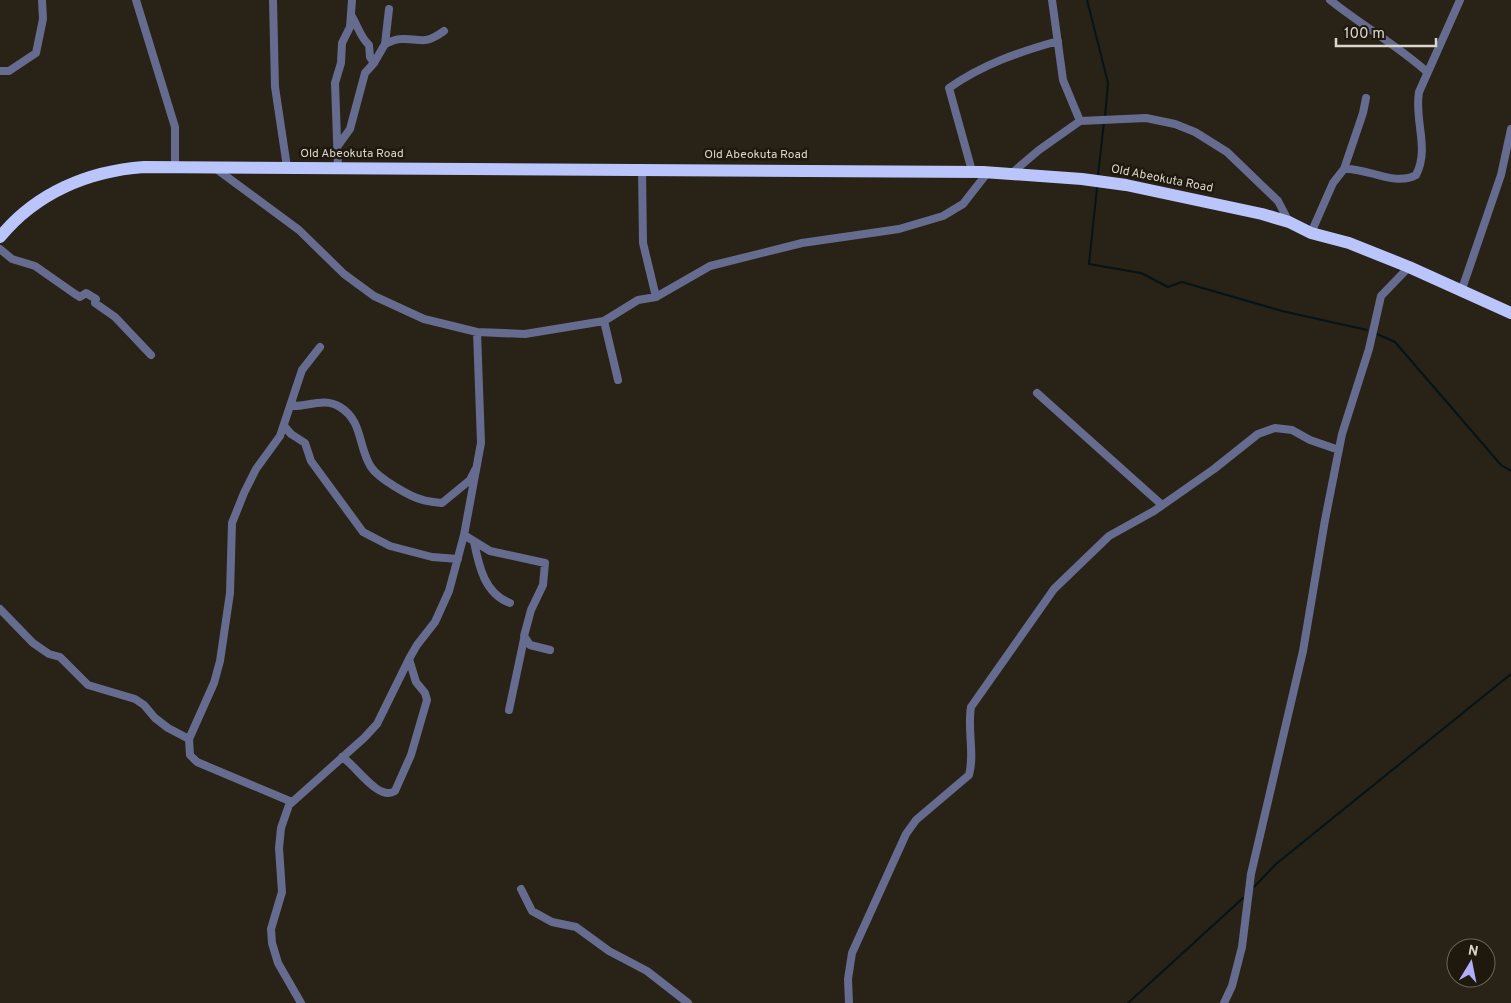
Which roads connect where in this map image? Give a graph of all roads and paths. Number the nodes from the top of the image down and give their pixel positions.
1 (42, 0) edge
2 (136, 0) edge
3 (273, 0) edge
4 (352, 0) edge
5 (1052, 0) edge
6 (1330, 0) edge
7 (1460, 0) edge
8 (389, 9) dead end
9 (351, 15) junction
10 (444, 31) dead end
11 (1058, 41) junction
12 (385, 44) junction
13 (374, 63) junction
14 (0, 71) edge
15 (1427, 72) junction
16 (1366, 98) dead end
17 (1080, 120) junction
18 (1511, 129) edge
19 (337, 147) junction
20 (176, 166) junction
21 (214, 167) junction
22 (287, 168) junction
23 (338, 168) junction
24 (642, 169) junction
25 (1344, 170) junction
26 (972, 171) junction
27 (988, 172) junction
28 (1012, 173) junction
29 (1289, 222) junction
30 (1311, 232) junction
31 (0, 238) edge
32 (0, 249) edge
33 (1409, 266) junction
34 (1462, 289) junction
35 (656, 297) junction
36 (1511, 313) edge
37 (604, 321) junction
38 (476, 332) junction
39 (320, 347) dead end
40 (151, 355) dead end
41 (618, 380) dead end
42 (1037, 393) dead end
43 (291, 406) junction
44 (284, 426) junction
45 (1339, 450) junction
46 (478, 466) junction
47 (1162, 505) junction
48 (464, 535) junction
49 (474, 542) junction
50 (458, 559) junction
51 (510, 603) dead end
52 (0, 609) edge
53 (524, 639) junction
54 (550, 650) dead end
55 (409, 659) junction
56 (509, 710) dead end
57 (189, 738) junction
58 (342, 757) junction
59 (292, 802) junction
60 (521, 889) dead end
61 (301, 1003) edge
62 (688, 1003) edge
63 (848, 1003) edge
64 (1224, 1003) edge

1 - 14 street
2 - 20 street
3 - 22 street
4 - 9 street
5 - 11 street
6 - 15 street
7 - 15 street
8 - 12 street
9 - 13 street
9 - 19 street
10 - 12 street
11 - 17 street
11 - 26 street
12 - 13 street
13 - 19 street
15 - 25 street
16 - 25 street
17 - 28 street
17 - 29 street
18 - 34 street
19 - 23 street
20 - 21 highway, Old Abeokuta Road
20 - 31 highway, Old Abeokuta Road
21 - 22 highway, Old Abeokuta Road
21 - 38 street
22 - 23 highway, Old Abeokuta Road
23 - 24 highway, Old Abeokuta Road
24 - 26 highway, Old Abeokuta Road
24 - 35 street
25 - 30 street
26 - 27 highway, Old Abeokuta Road
27 - 28 highway, Old Abeokuta Road
27 - 35 street
28 - 29 highway, Old Abeokuta Road
29 - 30 highway, Old Abeokuta Road
30 - 33 highway, Old Abeokuta Road
32 - 40 street
33 - 34 highway, Old Abeokuta Road
33 - 45 street
34 - 36 highway, Old Abeokuta Road
35 - 37 street
37 - 38 street
37 - 41 street
38 - 46 street
39 - 43 street
42 - 47 street
43 - 44 street
43 - 46 street
44 - 50 street
44 - 57 street
45 - 47 street
45 - 64 street
46 - 48 street
47 - 63 street
48 - 49 street
48 - 50 street
49 - 51 street
49 - 53 street
50 - 55 street
52 - 57 street
53 - 54 street
53 - 56 street
55 - 58 street
55 - 58 street
57 - 59 street
58 - 59 street
59 - 61 street
60 - 62 street

